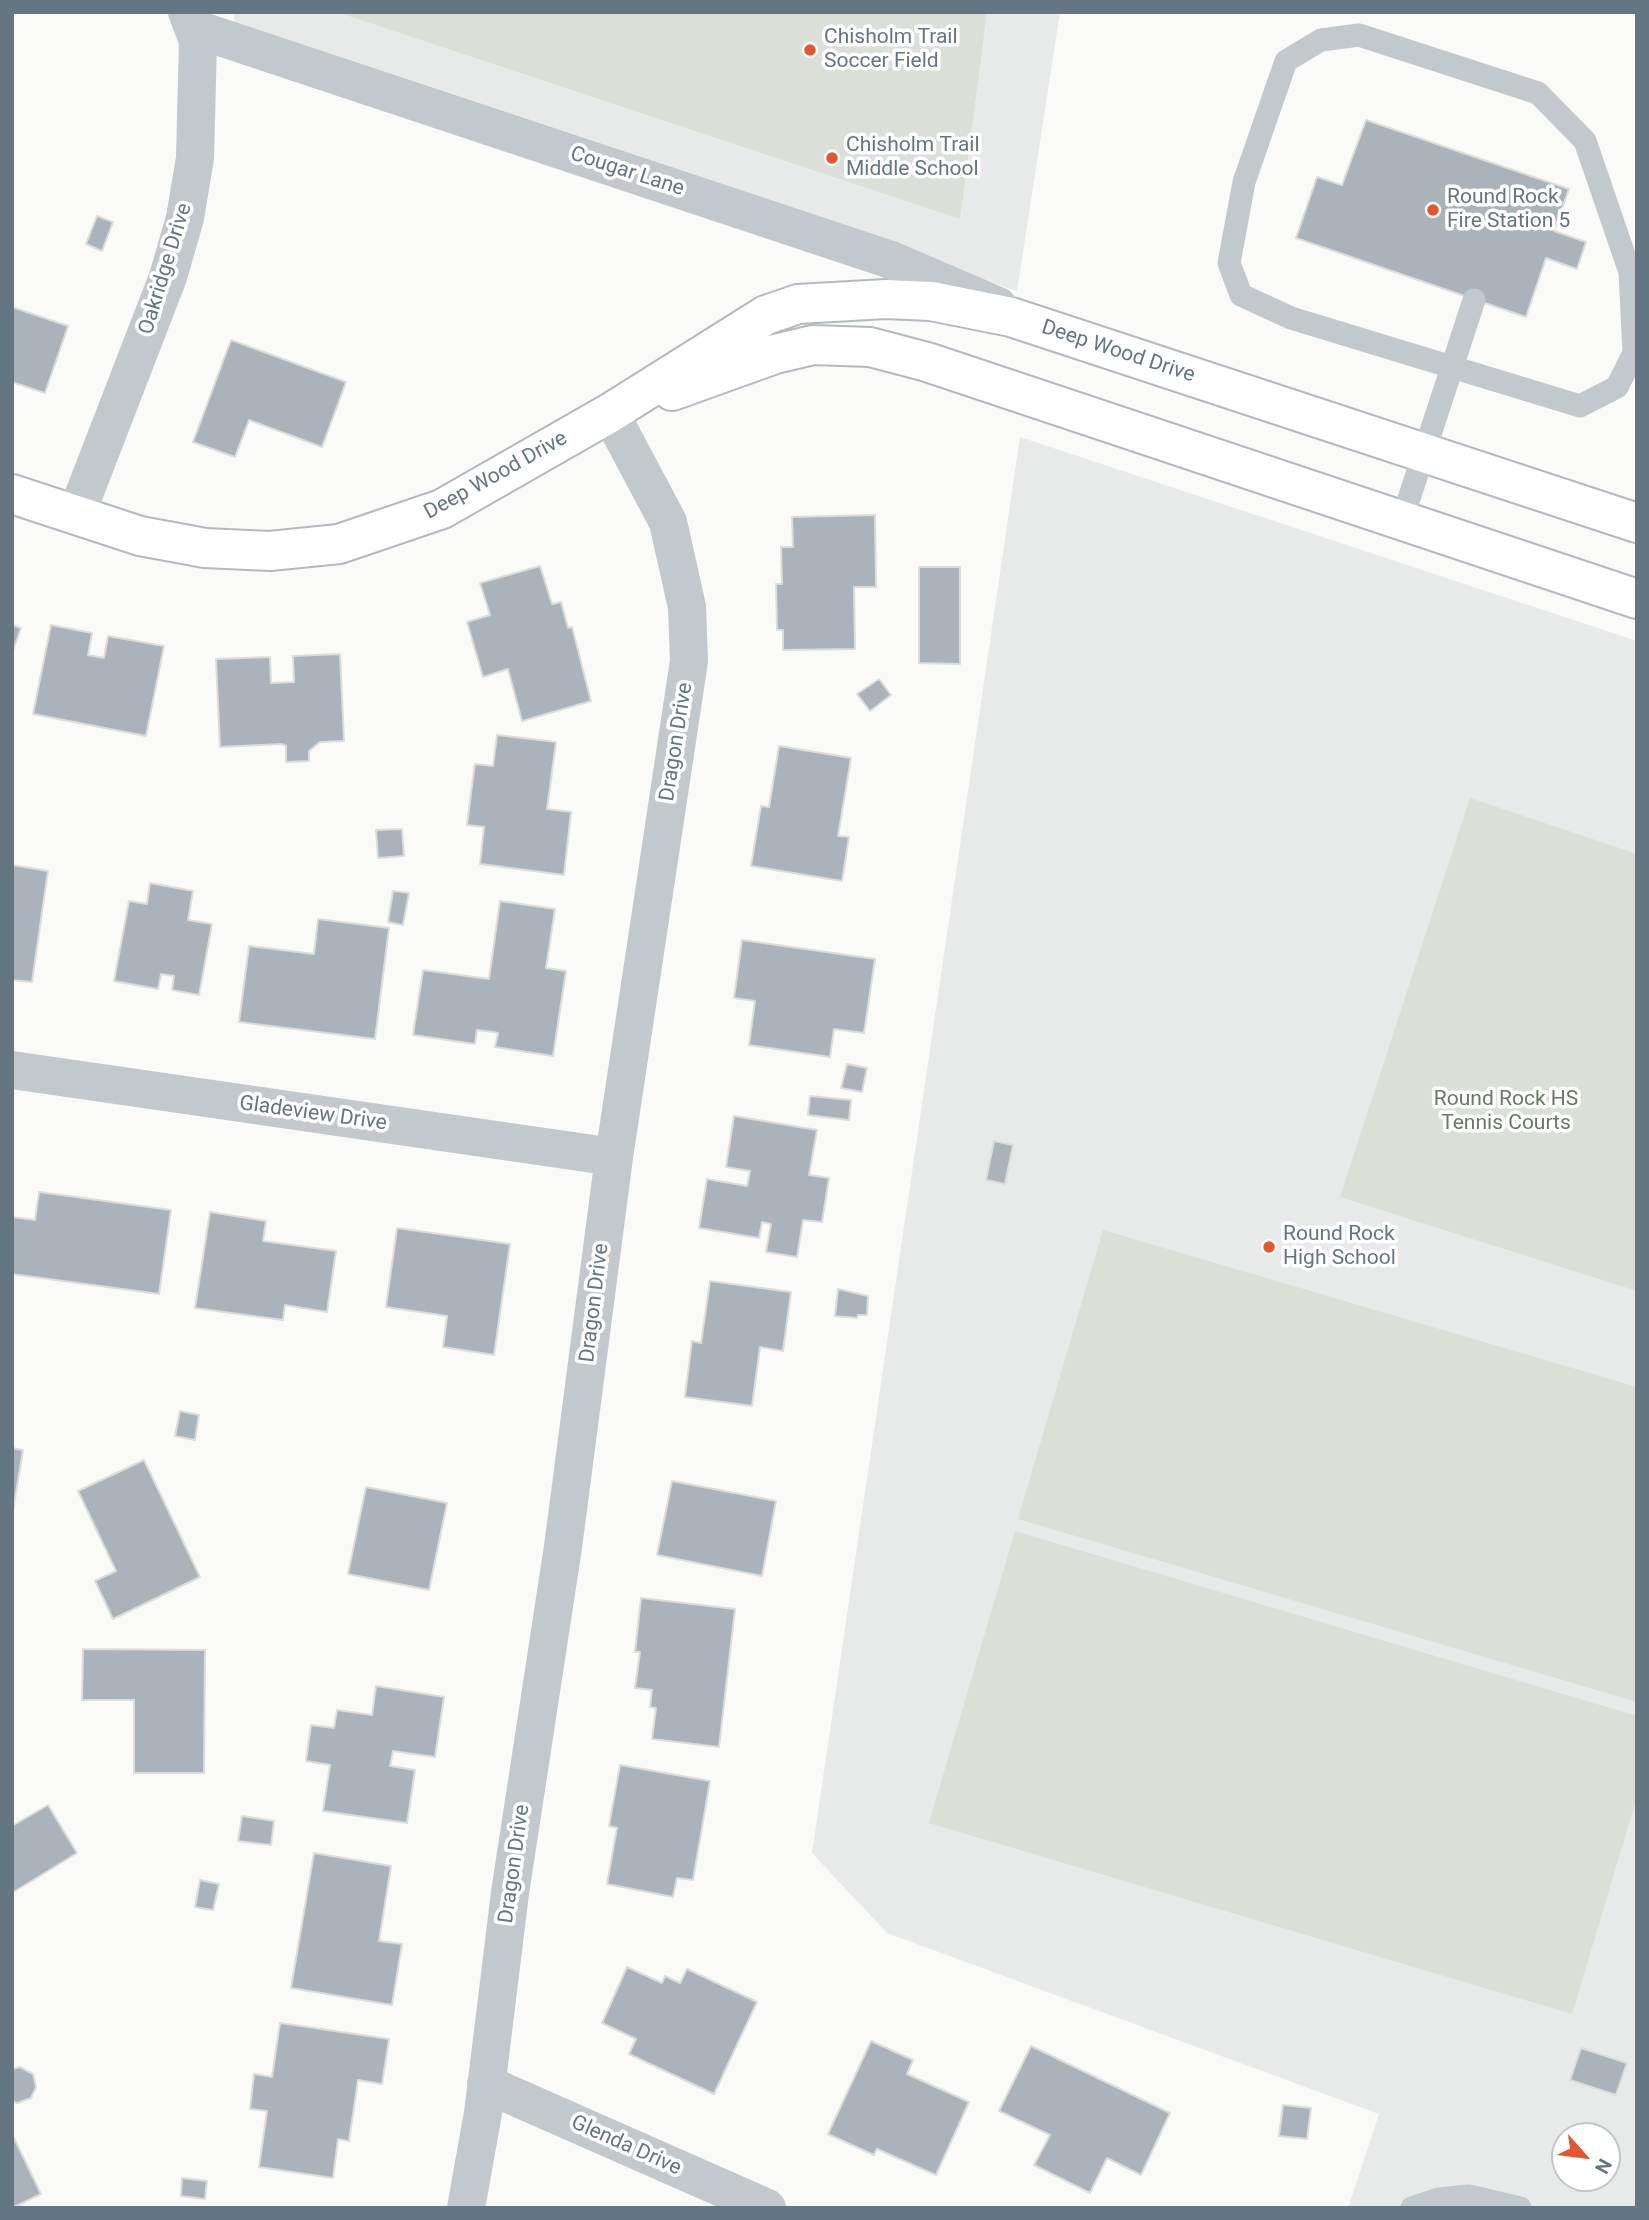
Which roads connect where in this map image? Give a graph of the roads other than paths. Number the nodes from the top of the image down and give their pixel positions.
1 (190, 20) edge
2 (1474, 300) dead end
3 (1054, 331) junction
4 (1451, 368) junction
5 (610, 413) junction
6 (1424, 452) junction
7 (12, 494) edge
8 (76, 515) junction
9 (1402, 520) junction
10 (1637, 523) edge
11 (1637, 598) edge
12 (12, 1070) edge
13 (614, 1157) junction
14 (486, 2084) junction
15 (466, 2208) edge
16 (767, 2208) edge
17 (1412, 2208) edge
18 (1520, 2208) edge

1 - 3 street, Cougar Lane
1 - 8 street, Oakridge Drive
2 - 4 lane
3 - 5 street, Deep Wood Drive
3 - 6 street, Deep Wood Drive
4 - 4 lane
4 - 6 lane
5 - 8 street, Deep Wood Drive
5 - 9 street, Deep Wood Drive
5 - 13 street, Dragon Drive
6 - 9 lane
6 - 10 street, Deep Wood Drive
7 - 8 street, Deep Wood Drive
9 - 11 street, Deep Wood Drive
12 - 13 street, Gladeview Drive
13 - 14 street, Dragon Drive
14 - 15 street, Dragon Drive
14 - 16 street, Glenda Drive
17 - 18 lane

